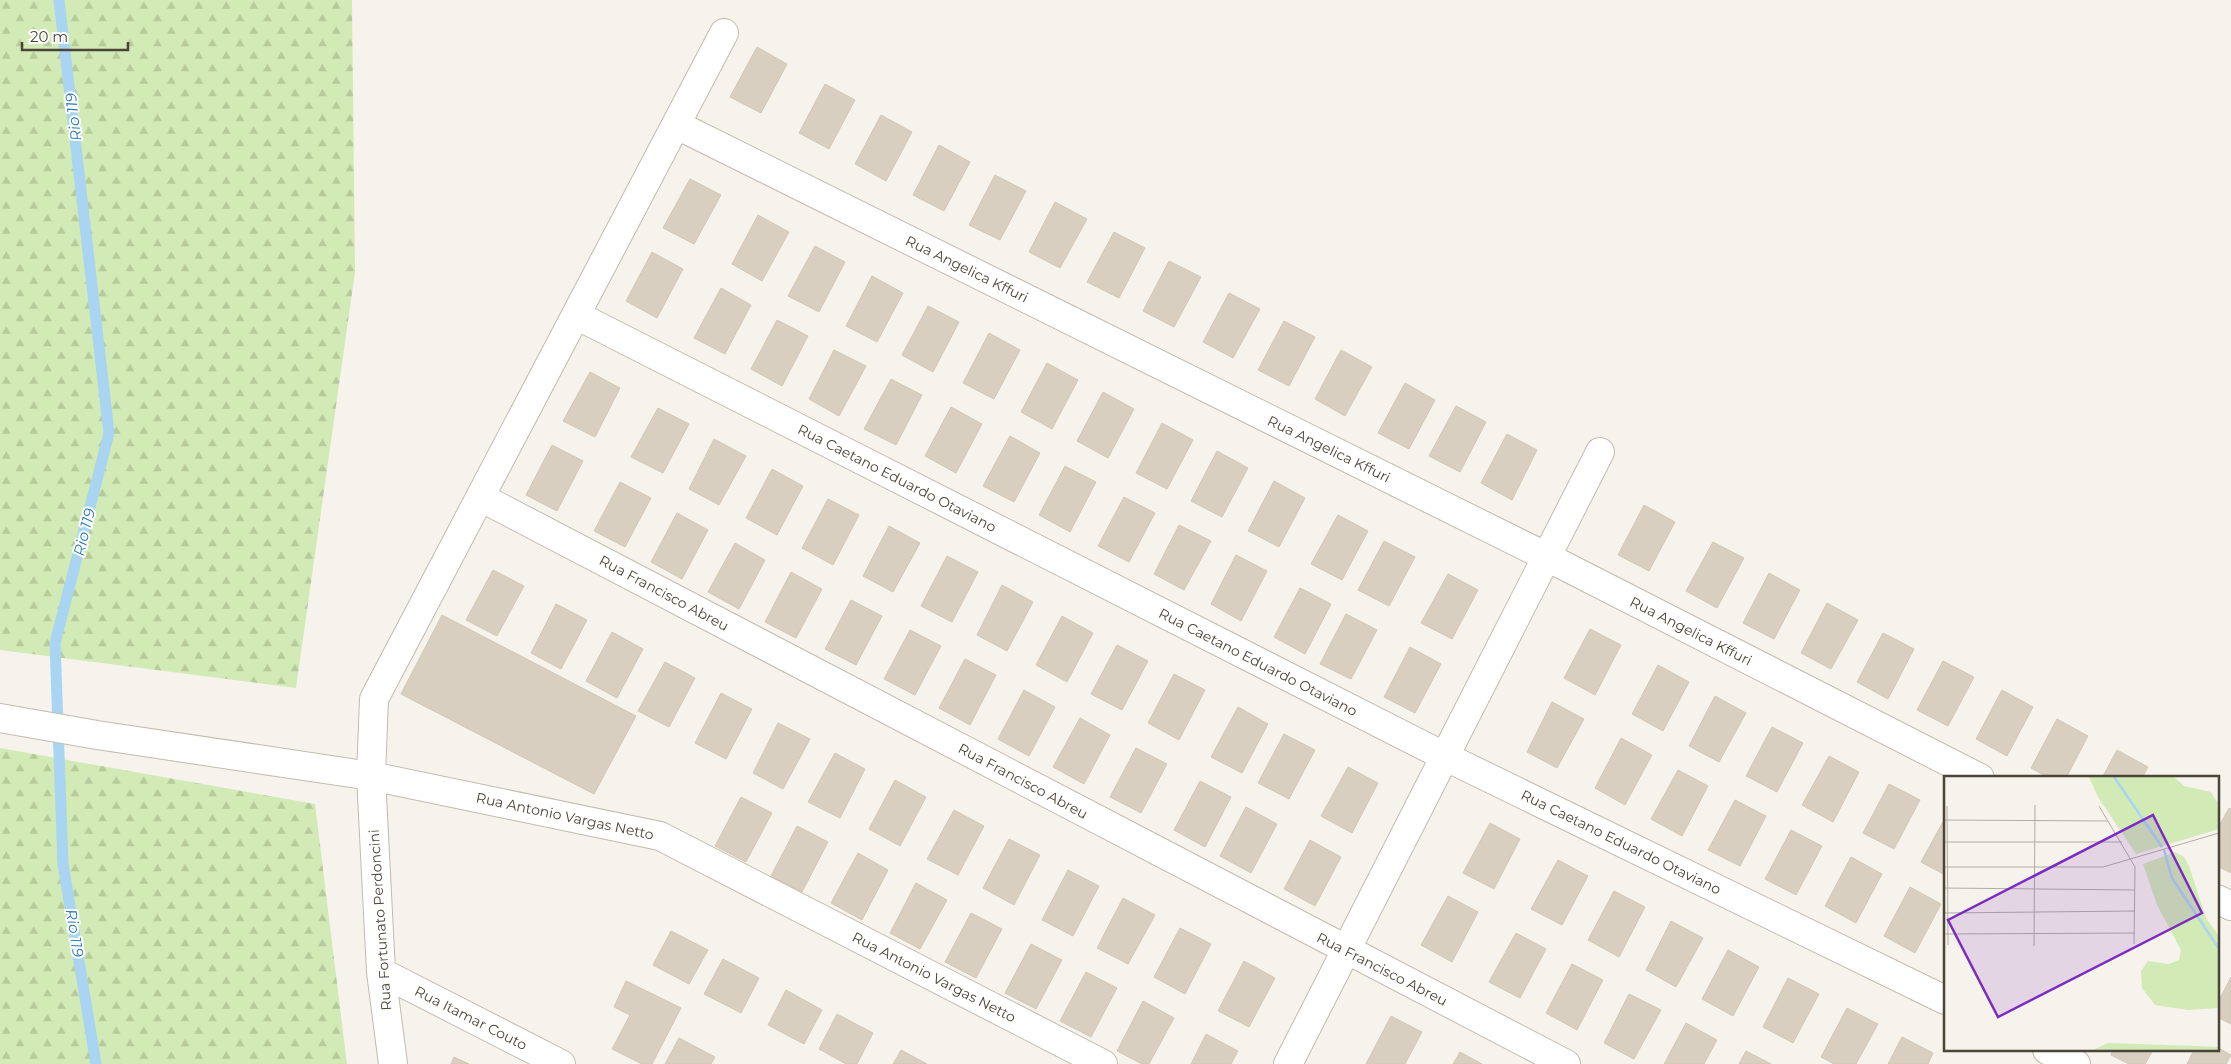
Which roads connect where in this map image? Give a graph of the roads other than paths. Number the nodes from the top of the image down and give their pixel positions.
1 (724, 34) dead end
2 (677, 125) junction
3 (576, 315) junction
4 (1600, 452) dead end
5 (480, 497) junction
6 (1547, 557) junction
7 (12, 720) edge
8 (1444, 756) junction
9 (371, 776) junction
10 (1976, 776) edge
11 (2218, 900) edge
12 (2231, 906) edge
13 (1346, 950) junction
14 (381, 972) junction
15 (1944, 1000) edge
16 (2052, 1052) edge
17 (393, 1064) edge
18 (561, 1064) edge
19 (1103, 1064) edge
20 (1288, 1064) edge
21 (1566, 1064) edge
22 (2076, 1064) edge

1 - 2 street, Rua Fortunato Perdoncini
2 - 3 street, Rua Fortunato Perdoncini
2 - 6 street, Rua Angelica Kffuri
3 - 5 street, Rua Fortunato Perdoncini
3 - 8 street, Rua Caetano Eduardo Otaviano
4 - 6 street
5 - 9 street, Rua Fortunato Perdoncini
5 - 13 street, Rua Francisco Abreu
6 - 8 street
6 - 10 street, Rua Angelica Kffuri
7 - 9 street, Rua Antonio Vargas Netto
8 - 13 street
8 - 15 street, Rua Caetano Eduardo Otaviano
9 - 14 street, Rua Fortunato Perdoncini
9 - 19 street, Rua Antonio Vargas Netto
11 - 12 street
13 - 20 street
13 - 21 street, Rua Francisco Abreu
14 - 17 street, Rua Fortunato Perdoncini
14 - 18 street, Rua Itamar Couto
16 - 22 street

